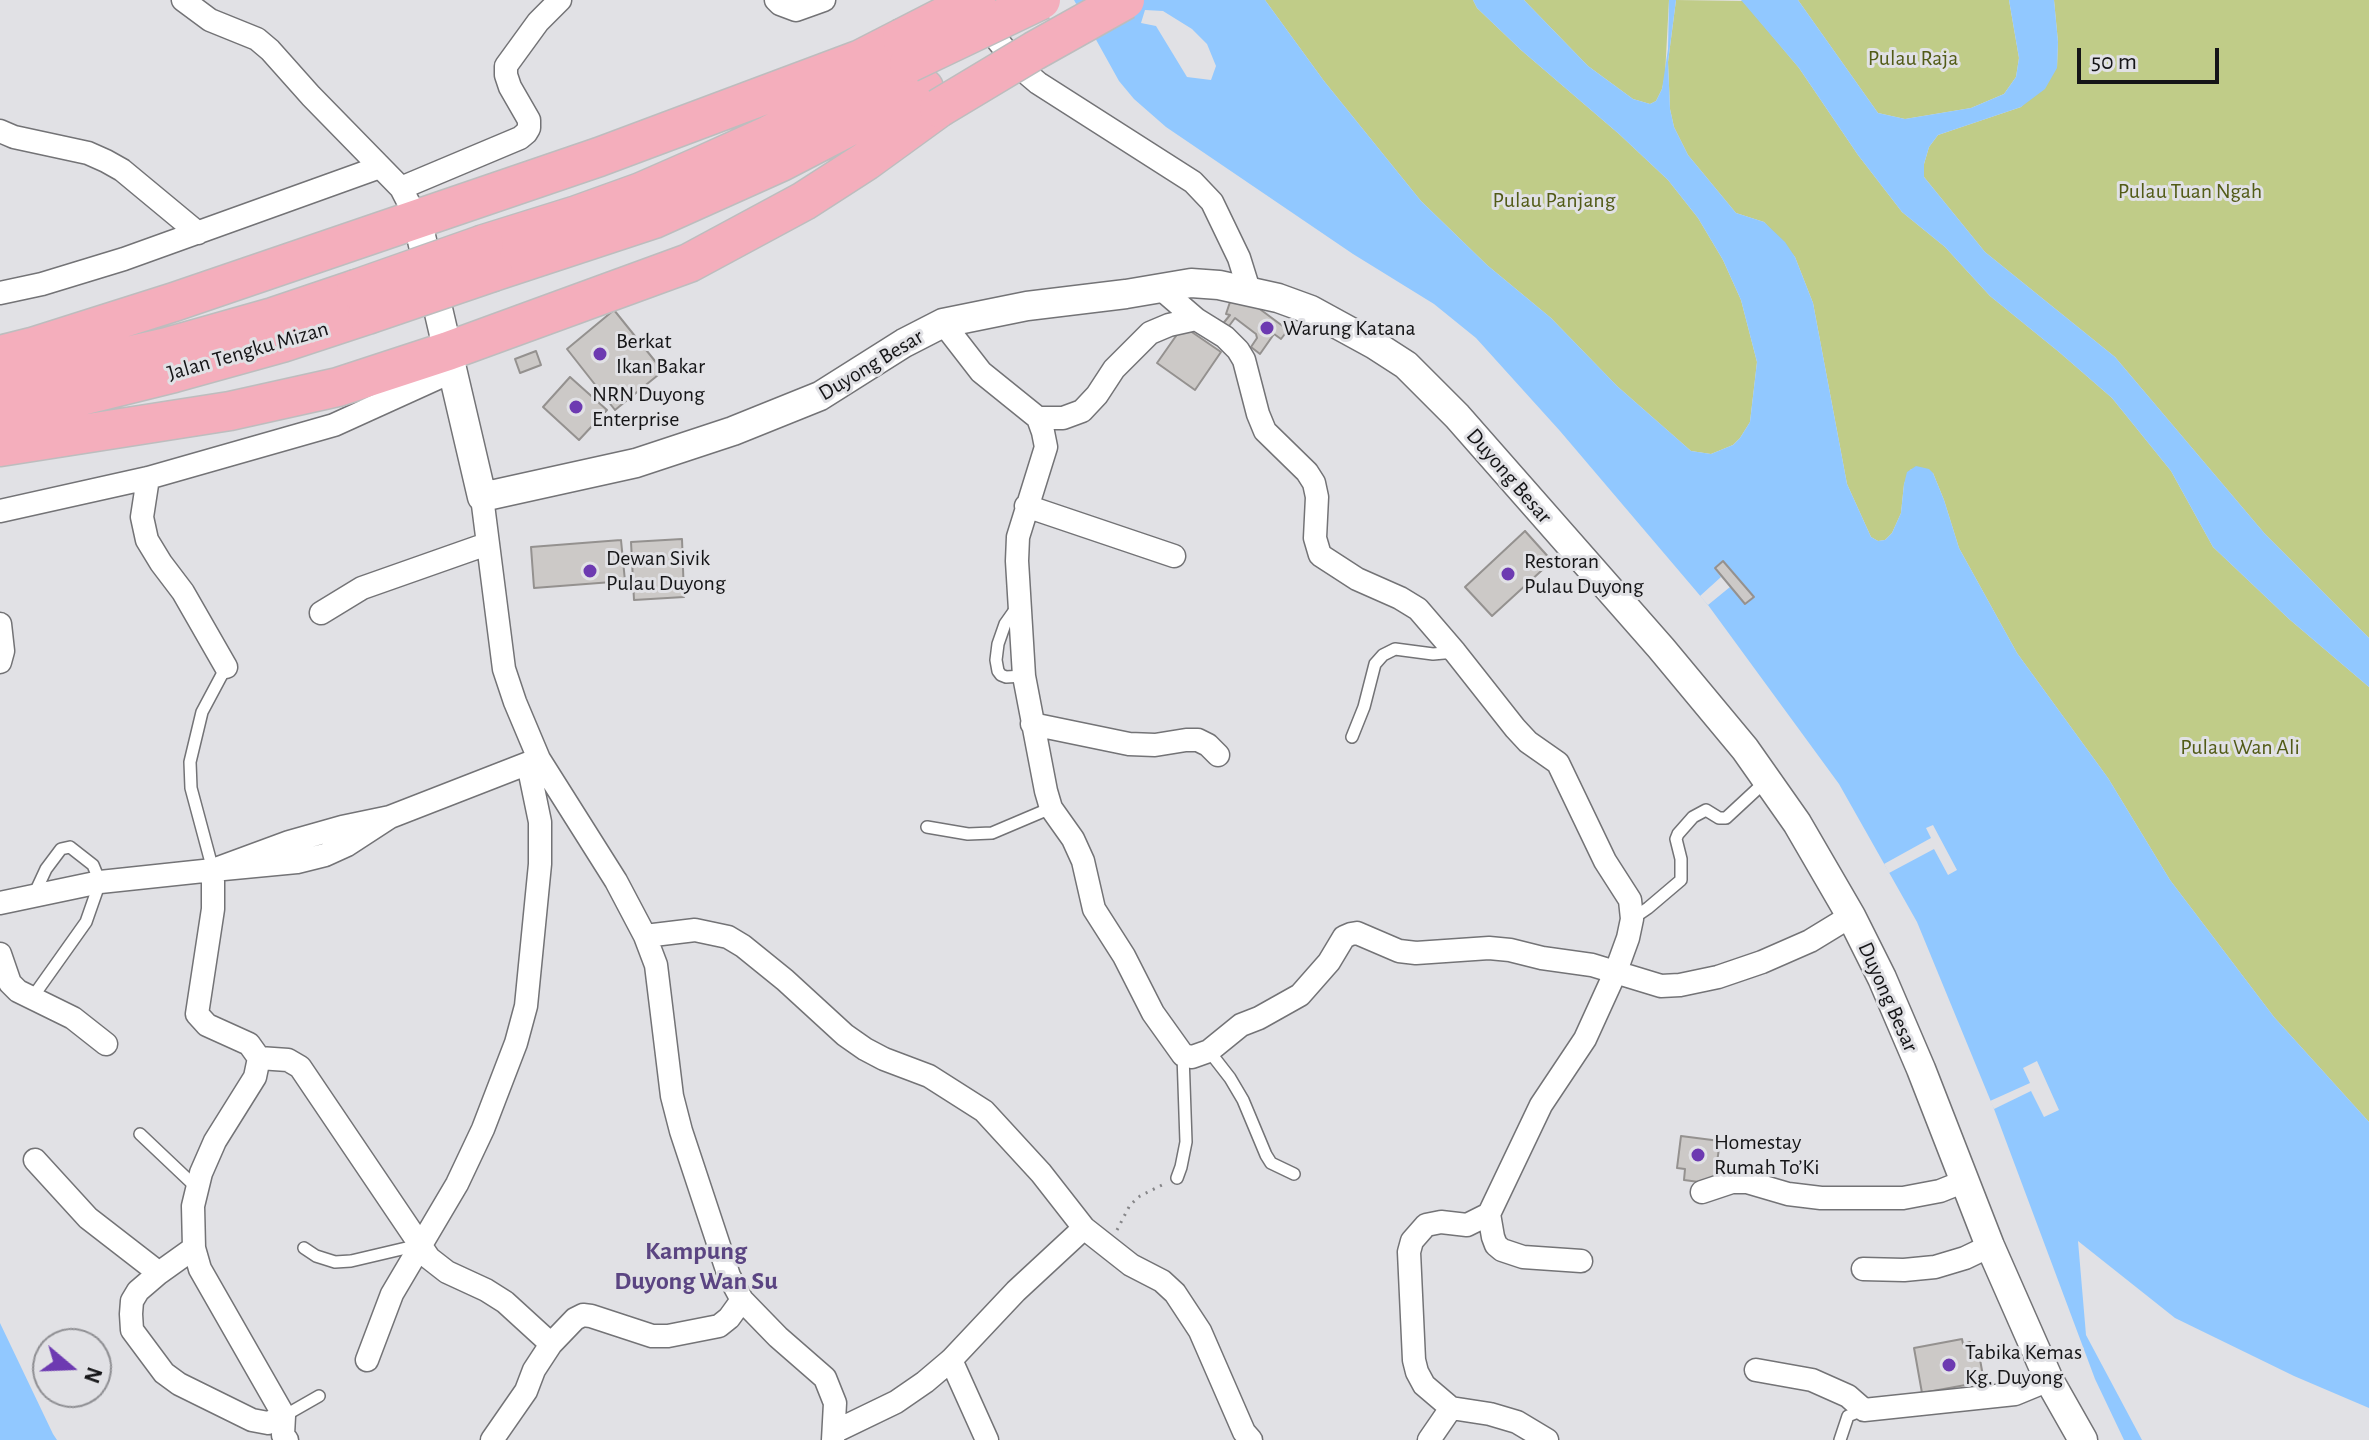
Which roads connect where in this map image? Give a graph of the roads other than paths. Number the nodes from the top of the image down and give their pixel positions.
1 (183, 0) edge
2 (560, 0) edge
3 (776, 0) edge
4 (824, 0) edge
5 (975, 0) edge
6 (1041, 0) edge
7 (1107, 0) edge
8 (1125, 0) edge
9 (919, 74) junction
10 (0, 131) edge
11 (380, 167) junction
12 (409, 204) junction
13 (198, 233) junction
14 (1160, 288) junction
15 (1249, 290) junction
16 (0, 293) edge
17 (362, 302) junction
18 (1196, 319) junction
19 (943, 323) junction
20 (0, 355) edge
21 (450, 361) junction
22 (0, 385) edge
23 (0, 416) edge
24 (1038, 418) junction
25 (0, 447) edge
26 (148, 478) junction
27 (482, 497) junction
28 (1026, 506) junction
29 (0, 511) edge
30 (487, 544) junction
31 (1174, 556) dead end
32 (321, 613) dead end
33 (0, 624) edge
34 (1455, 652) junction
35 (0, 662) edge
36 (226, 667) joint
37 (1032, 724) junction
38 (1352, 737) dead end
39 (1218, 755) dead end
40 (534, 762) junction
41 (1768, 780) junction
42 (1051, 808) junction
43 (927, 827) dead end
44 (213, 870) junction
45 (100, 882) junction
46 (33, 898) junction
47 (0, 903) edge
48 (1851, 916) junction
49 (1632, 919) junction
50 (645, 936) junction
51 (0, 954) edge
52 (1616, 971) junction
53 (5, 988) edge
54 (32, 998) junction
55 (106, 1044) dead end
56 (1209, 1051) junction
57 (1183, 1055) junction
58 (259, 1058) junction
59 (140, 1134) dead end
60 (35, 1160) dead end
61 (1294, 1174) dead end
62 (1177, 1178) road end
63 (1965, 1181) junction
64 (197, 1189) junction
65 (1702, 1192) dead end
66 (1489, 1214) junction
67 (1084, 1228) junction
68 (420, 1245) junction
69 (1990, 1246) junction
70 (194, 1248) junction
71 (304, 1248) dead end
72 (1581, 1261) dead end
73 (1863, 1269) dead end
74 (159, 1273) junction
75 (742, 1300) junction
76 (551, 1344) junction
77 (367, 1360) dead end
78 (951, 1360) junction
79 (1756, 1370) dead end
80 (2049, 1380) junction
81 (319, 1396) dead end
82 (1451, 1408) junction
83 (1864, 1410) junction
84 (284, 1416) junction
85 (833, 1436) edge
86 (287, 1440) edge
87 (492, 1440) edge
88 (987, 1440) edge
89 (1251, 1440) edge
90 (1429, 1440) edge
91 (1547, 1440) edge
92 (1840, 1440) edge
93 (2083, 1440) edge

1 - 11 street
2 - 12 street
3 - 4 street
5 - 9 highway, bridge
5 - 15 street
6 - 9 highway, bridge
7 - 9 highway
8 - 9 highway, bridge
9 - 12 highway
9 - 17 highway, Jalan Tengku Mizan, bridge
9 - 21 highway
10 - 13 street
11 - 12 street
11 - 13 street
12 - 20 highway
12 - 21 street
13 - 16 street
14 - 15 street, Duyong Besar
14 - 18 street
14 - 19 street, Duyong Besar
15 - 41 street, Duyong Besar
17 - 22 highway, Jalan Tengku Mizan
17 - 23 highway, Jalan Tengku Mizan
18 - 24 street
18 - 34 street
19 - 24 street
19 - 27 street, Duyong Besar
21 - 25 highway
21 - 26 street
21 - 27 street
24 - 28 street
26 - 29 street
26 - 36 street
27 - 30 street
28 - 31 street
28 - 37 street
30 - 32 street
30 - 40 street
33 - 35 street
34 - 38 lane
34 - 49 street
36 - 44 lane
37 - 39 street
37 - 42 street
40 - 44 street
40 - 50 street
40 - 68 street
41 - 48 street, Duyong Besar
41 - 49 lane
42 - 43 lane
42 - 57 street
44 - 45 street
44 - 58 street
45 - 46 street
45 - 46 lane
45 - 54 lane
46 - 47 street
48 - 52 street
48 - 63 street, Duyong Besar
49 - 52 street
50 - 67 street
50 - 75 street
51 - 53 street
52 - 56 street
52 - 66 street
53 - 54 street
54 - 55 street
56 - 57 street
56 - 61 lane
57 - 62 lane
58 - 64 street
58 - 68 street
59 - 64 lane
60 - 74 street
63 - 65 street
63 - 69 street, Duyong Besar
64 - 70 street
66 - 72 street
66 - 82 street
67 - 78 street
67 - 89 street
68 - 71 lane
68 - 76 street
68 - 77 street
69 - 73 street
69 - 80 street, Duyong Besar
70 - 74 street
70 - 84 street
74 - 84 street
75 - 76 street
75 - 85 street
76 - 87 street
78 - 85 street
78 - 88 street
79 - 83 street
80 - 83 street
80 - 93 street, Duyong Besar
81 - 84 lane
82 - 90 street
82 - 91 street
83 - 92 lane
84 - 86 street

